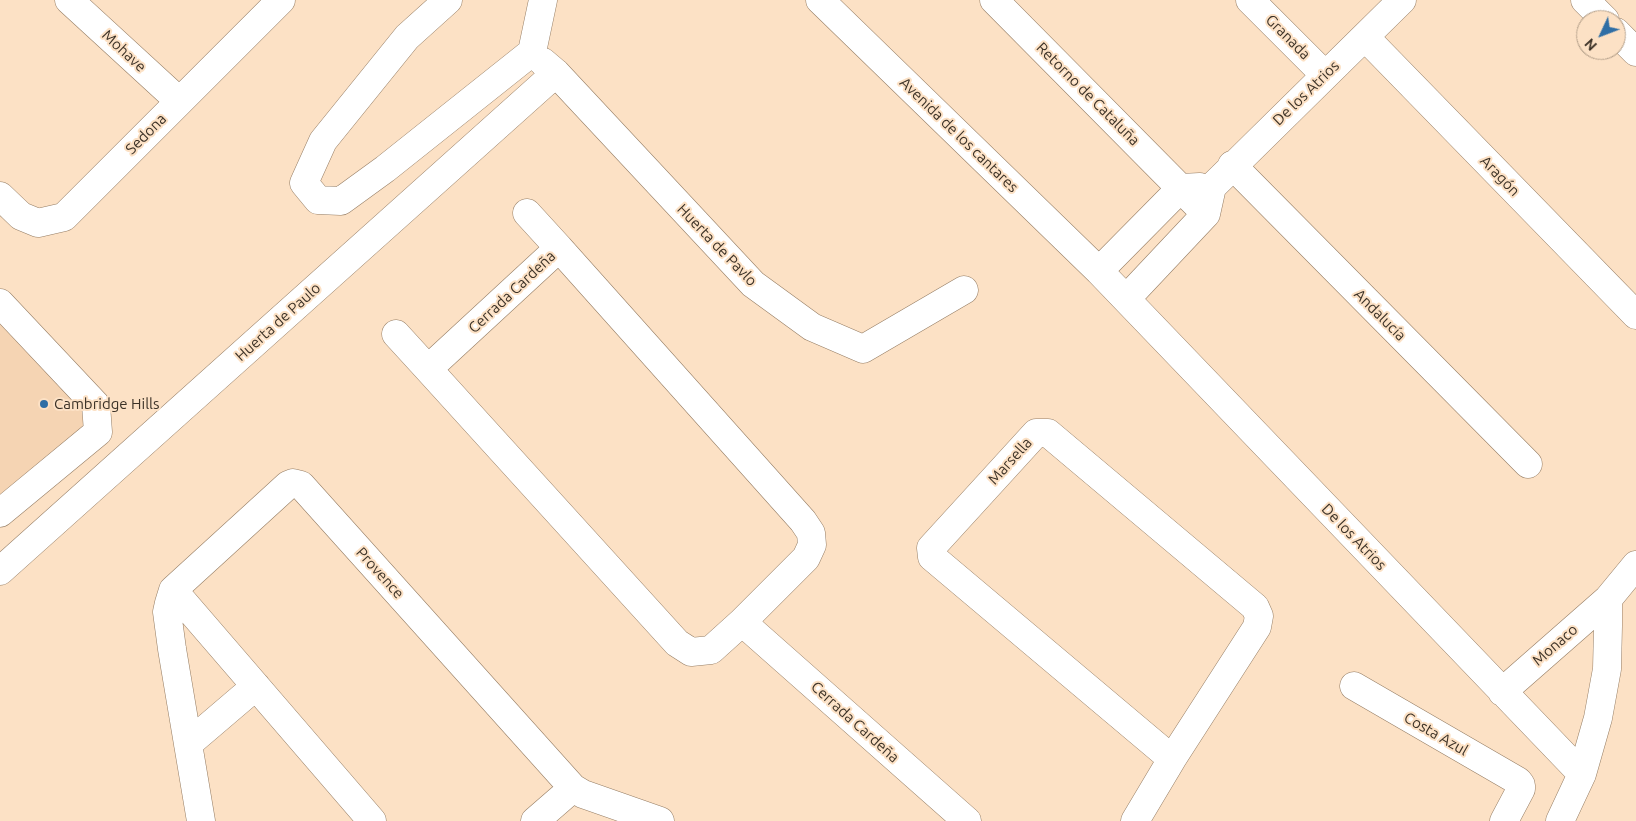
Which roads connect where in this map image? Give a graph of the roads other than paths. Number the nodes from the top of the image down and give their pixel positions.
1 (69, 0) edge
2 (280, 0) edge
3 (448, 0) edge
4 (543, 0) edge
5 (820, 0) edge
6 (994, 0) edge
7 (1250, 0) edge
8 (1402, 0) edge
9 (1585, 0) edge
10 (1594, 10) edge
11 (1365, 37) junction
12 (1626, 42) edge
13 (532, 52) junction
14 (1636, 52) edge
15 (556, 74) junction
16 (1325, 75) junction
17 (179, 101) junction
18 (1232, 165) junction
19 (1212, 187) junction
20 (1181, 188) junction
21 (0, 196) edge
22 (527, 213) dead end
23 (1206, 214) junction
24 (559, 248) junction
25 (1098, 271) junction
26 (964, 290) dead end
27 (1126, 299) junction
28 (0, 303) edge
29 (1636, 315) edge
30 (396, 334) dead end
31 (428, 369) junction
32 (1528, 464) dead end
33 (0, 513) edge
34 (1635, 568) edge
35 (0, 571) edge
36 (173, 590) junction
37 (1608, 599) junction
38 (742, 622) junction
39 (256, 686) junction
40 (1354, 686) dead end
41 (1502, 692) junction
42 (188, 744) junction
43 (1172, 760) junction
44 (1582, 774) junction
45 (573, 788) junction
46 (202, 821) edge
47 (372, 821) edge
48 (535, 821) edge
49 (660, 821) edge
50 (967, 821) edge
51 (1135, 821) edge
52 (1504, 821) edge
53 (1560, 821) edge

1 - 17 street, Mohave
2 - 17 street, Sedona
3 - 13 street
4 - 13 street
5 - 25 street, Avenida de los cantares
6 - 20 street, Retorno de Cataluña
7 - 16 street, Granada
8 - 11 street, De los Atrios
9 - 10 street
11 - 16 street, De los Atrios
11 - 29 street, Aragón
12 - 14 street
13 - 15 street, Huerta de Pavlo
15 - 26 street, Huerta de Pavlo
15 - 35 street, Huerta de Paulo
16 - 18 street, De los Atrios
17 - 21 street, Sedona
18 - 19 street, De los Atrios
18 - 32 street, Andalucía
19 - 20 street
19 - 23 street, De los Atrios
20 - 23 street, Retorno de Cataluña
20 - 25 street
22 - 24 street
23 - 27 street
24 - 31 street, Cerrada Cardeña
24 - 38 street, Cerrada Cardeña
25 - 27 street, De los Atrios
27 - 41 street, De los Atrios
28 - 33 street
30 - 31 street
31 - 38 street, Cerrada Cardeña
34 - 37 street, Monaco
36 - 39 street
36 - 42 street
36 - 45 street, Provence
37 - 41 street, Monaco
37 - 44 street
38 - 50 street, Cerrada Cardeña
39 - 42 street
39 - 47 street
40 - 52 street, Costa Azul
41 - 44 street, De los Atrios
42 - 46 street
43 - 43 street, Marsella
43 - 51 street, Marsella
44 - 53 street
45 - 48 street
45 - 49 street, Provence

